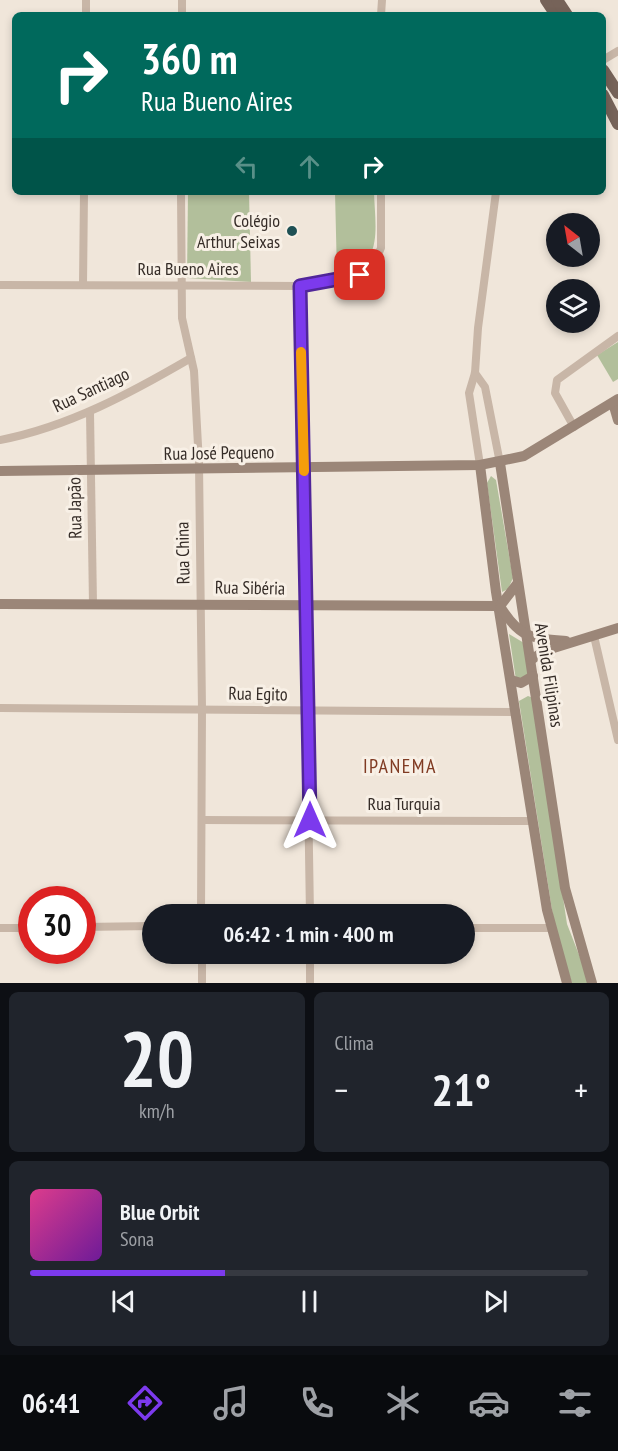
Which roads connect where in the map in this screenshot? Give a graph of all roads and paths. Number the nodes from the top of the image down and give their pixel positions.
1 (606, 75) edge
2 (618, 93) edge
3 (606, 101) edge
4 (618, 124) edge
5 (84, 195) edge
6 (181, 195) edge
7 (381, 195) edge
8 (496, 195) edge
9 (0, 285) edge
10 (84, 285) junction
11 (182, 285) junction
12 (300, 286) junction
13 (618, 336) edge
14 (191, 358) junction
15 (475, 373) junction
16 (615, 401) edge
17 (90, 412) junction
18 (618, 420) edge
19 (574, 427) junction
20 (0, 440) edge
21 (500, 463) junction
22 (480, 465) junction
23 (304, 468) junction
24 (199, 470) junction
25 (0, 471) edge
26 (90, 472) junction
27 (517, 584) junction
28 (0, 604) edge
29 (93, 604) junction
30 (200, 604) junction
31 (307, 606) junction
32 (500, 606) junction
33 (618, 628) edge
34 (594, 636) junction
35 (527, 637) junction
36 (572, 641) junction
37 (531, 660) junction
38 (533, 676) junction
39 (511, 680) junction
40 (536, 694) junction
41 (514, 698) junction
42 (0, 708) edge
43 (202, 709) junction
44 (309, 711) junction
45 (516, 712) junction
46 (618, 740) edge
47 (202, 820) junction
48 (310, 820) junction
49 (533, 821) junction
50 (201, 904) edge
51 (310, 904) edge
52 (142, 926) edge
53 (96, 927) edge
54 (0, 928) edge
55 (18, 928) edge
56 (475, 928) edge
57 (550, 928) junction
58 (202, 964) edge
59 (310, 964) edge
60 (202, 983) edge
61 (310, 983) edge
62 (567, 983) edge
63 (592, 983) edge

1 - 2 main road
3 - 4 main road
5 - 10 street
6 - 11 street, Rua China
7 - 12 street, Rua Bueno Aires
8 - 15 street, Avenida Filipinas
9 - 10 street, Rua Bueno Aires
10 - 11 street, Rua Bueno Aires
11 - 12 street, Rua Bueno Aires
11 - 14 street, Rua China
12 - 23 street
13 - 19 street
14 - 17 street, Rua Santiago
14 - 24 street, Rua China
15 - 21 street, Avenida Filipinas
15 - 22 street, Avenida Filipinas
16 - 18 main road
16 - 19 main road, Rua José Pequeno
17 - 20 street, Rua Santiago
17 - 26 street, Rua Japão
19 - 21 main road, Rua José Pequeno
21 - 22 main road, Rua José Pequeno
21 - 27 main road, Avenida Filipinas
22 - 23 main road, Rua José Pequeno
22 - 32 main road, Avenida Filipinas
23 - 24 main road, Rua José Pequeno
23 - 31 street
24 - 26 main road, Rua José Pequeno
24 - 30 street, Rua China
25 - 26 main road, Rua José Pequeno
26 - 29 street, Rua Japão
27 - 32 main road
27 - 35 main road, Avenida Filipinas
28 - 29 main road, Rua Sibéria
29 - 30 main road, Rua Sibéria
30 - 31 main road, Rua Sibéria
30 - 43 street, Rua China
31 - 32 main road, Rua Sibéria
31 - 44 street
32 - 35 main road
32 - 39 main road, Avenida Filipinas
33 - 34 main road
34 - 36 main road
34 - 46 street
35 - 36 main road
35 - 37 main road, Avenida Filipinas
36 - 37 main road
37 - 38 main road, Avenida Filipinas
38 - 39 main road
38 - 40 main road, Avenida Filipinas
39 - 41 main road, Avenida Filipinas
40 - 41 main road
40 - 63 main road, Avenida Filipinas
41 - 45 main road, Avenida Filipinas
42 - 43 street, Rua Egito
43 - 44 street, Rua Egito
43 - 47 street, Rua China
44 - 45 street, Rua Egito
44 - 48 street
45 - 49 main road, Avenida Filipinas
47 - 48 street, Rua Turquia
47 - 50 street, Rua China
48 - 49 street, Rua Turquia
48 - 51 street
49 - 57 main road, Avenida Filipinas
52 - 53 street
54 - 55 street
56 - 57 street
57 - 62 main road, Avenida Filipinas
58 - 60 street
59 - 61 street

